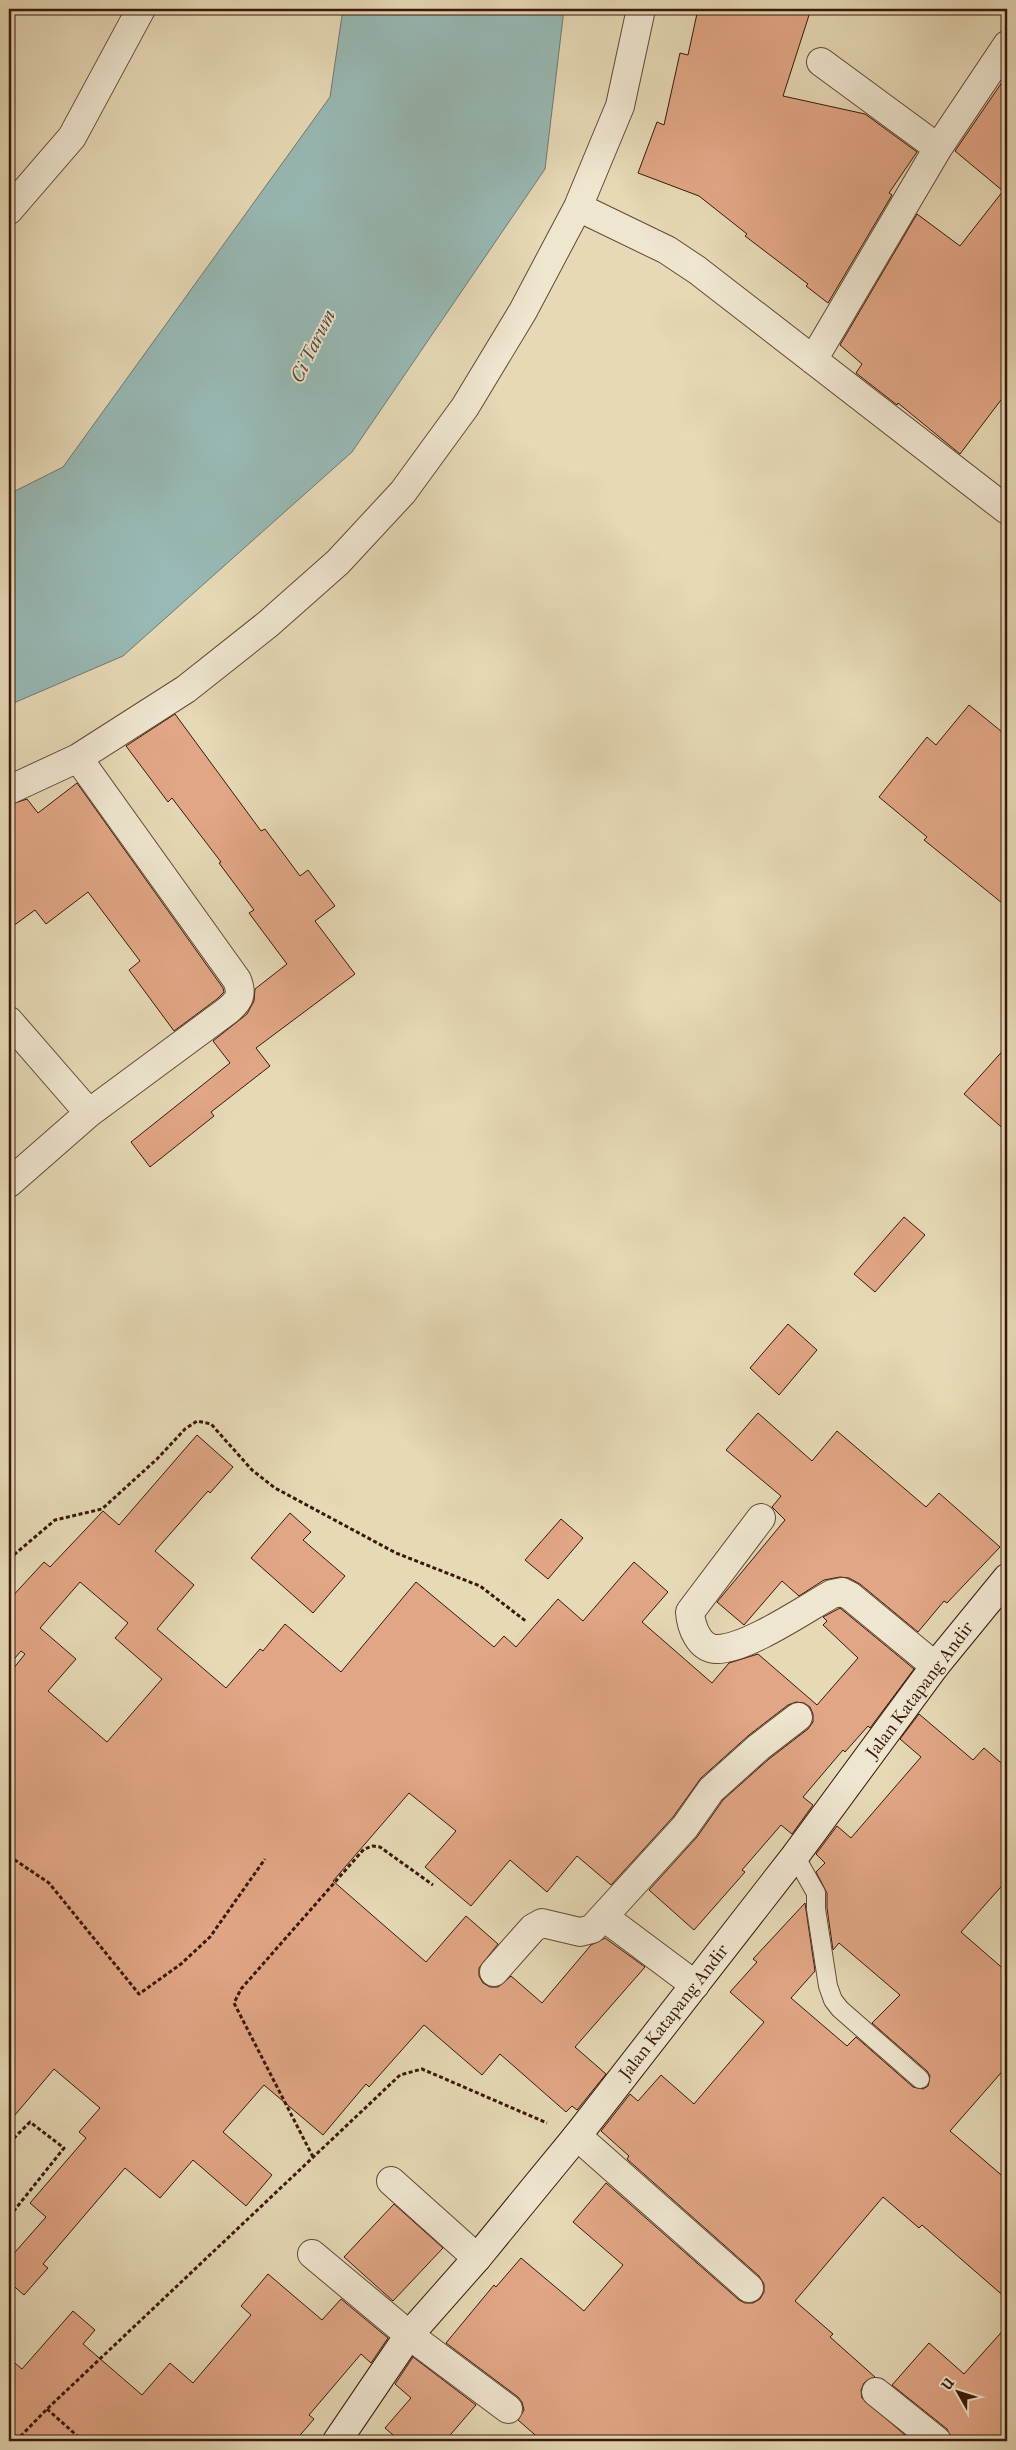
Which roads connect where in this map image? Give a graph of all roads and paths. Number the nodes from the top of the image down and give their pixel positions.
1 (141, 9) edge
2 (641, 9) edge
3 (1007, 45) edge
4 (821, 62) dead end
5 (938, 148) junction
6 (578, 207) junction
7 (9, 210) edge
8 (813, 360) junction
9 (1007, 510) edge
10 (78, 758) junction
11 (9, 790) edge
12 (9, 1021) edge
13 (89, 1114) junction
14 (9, 1183) edge
15 (761, 1518) dead end
16 (9, 1559) edge
17 (1007, 1578) edge
18 (527, 1622) dead end
19 (935, 1666) junction
20 (798, 1717) dead end
21 (9, 1856) edge
22 (795, 1856) junction
23 (265, 1859) dead end
24 (433, 1885) dead end
25 (604, 1917) junction
26 (494, 1972) dead end
27 (695, 1985) junction
28 (920, 2078) dead end
29 (577, 2136) junction
30 (9, 2143) edge
31 (313, 2157) junction
32 (391, 2181) dead end
33 (9, 2217) edge
34 (312, 2254) dead end
35 (477, 2258) junction
36 (749, 2288) dead end
37 (409, 2335) junction
38 (876, 2392) dead end
39 (47, 2409) junction
40 (508, 2409) dead end
41 (16, 2441) edge
42 (83, 2441) edge
43 (337, 2441) edge
44 (937, 2441) edge

1 - 7 street
2 - 6 street
3 - 5 street
4 - 5 street
5 - 8 street
6 - 8 street
6 - 10 street
8 - 9 street
10 - 11 street
10 - 13 street
12 - 13 street
13 - 14 street
15 - 19 street
16 - 18 path
17 - 19 street, Jalan Katapang Andir
19 - 22 street, Jalan Katapang Andir
20 - 25 street
21 - 23 path
22 - 27 street, Jalan Katapang Andir
22 - 28 lane
24 - 31 path
25 - 26 street
25 - 27 street
27 - 29 street, Jalan Katapang Andir
29 - 31 path
29 - 35 street, Jalan Katapang Andir
29 - 36 street
30 - 33 path
31 - 39 path
32 - 35 street
34 - 37 street
35 - 37 street, Jalan Katapang Andir
37 - 40 street
37 - 43 street, Jalan Katapang Andir
38 - 44 street
39 - 41 path
39 - 42 path

